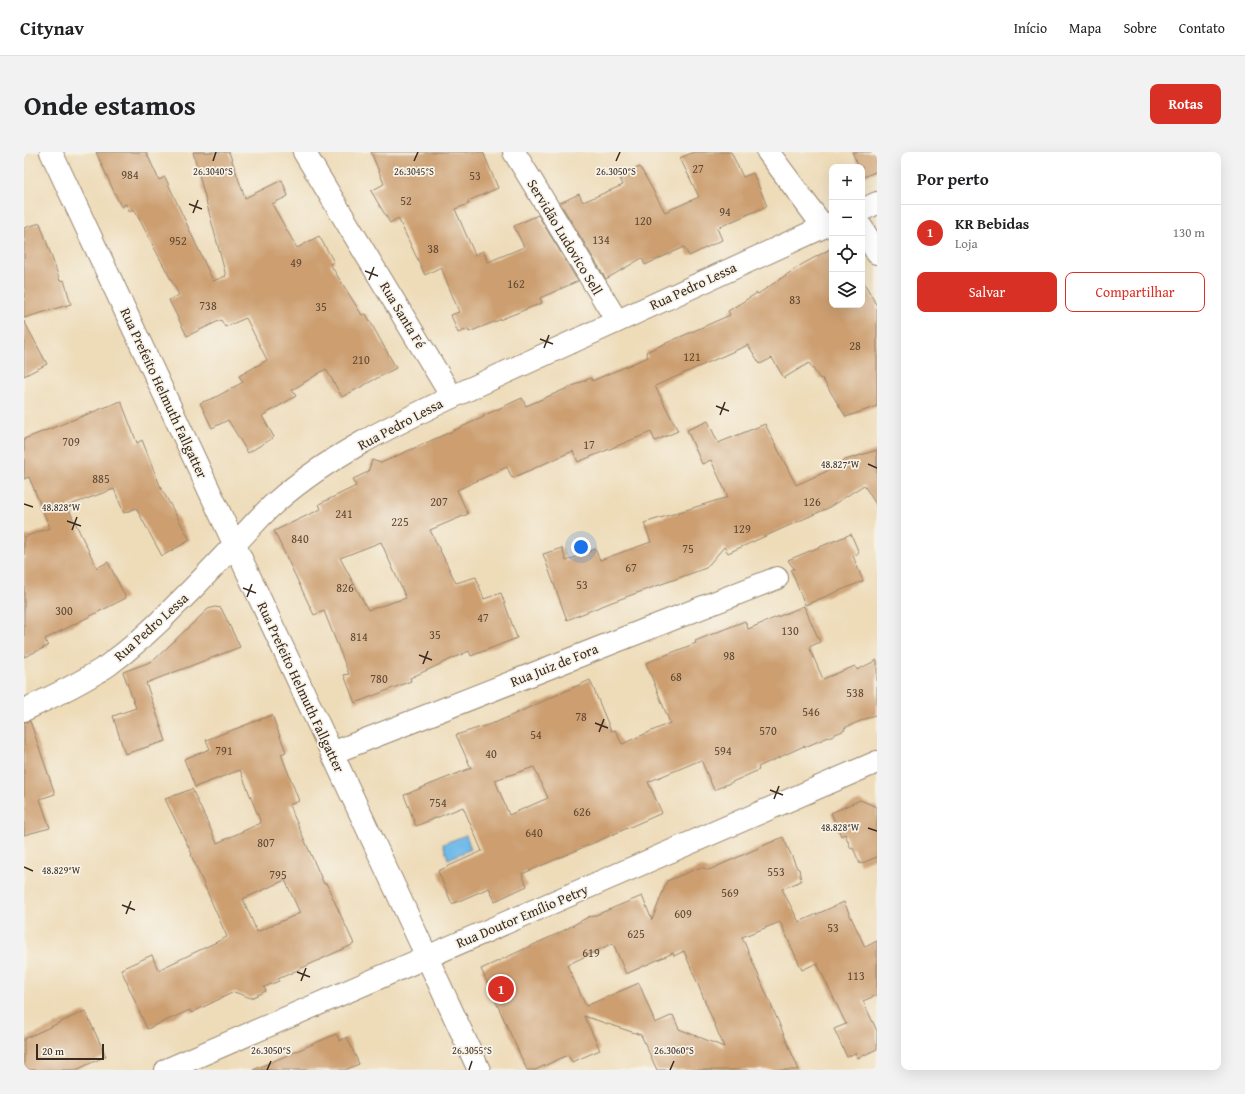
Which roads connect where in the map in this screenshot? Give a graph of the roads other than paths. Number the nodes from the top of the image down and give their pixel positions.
1 (51, 152) edge
2 (304, 152) edge
3 (514, 152) edge
4 (768, 152) edge
5 (877, 203) edge
6 (865, 209) edge
7 (828, 225) edge
8 (865, 233) edge
9 (877, 253) edge
10 (617, 322) junction
11 (452, 397) junction
12 (235, 545) junction
13 (777, 578) dead end
14 (24, 710) edge
15 (332, 753) junction
16 (877, 762) edge
17 (427, 957) junction
18 (166, 1070) edge
19 (479, 1070) edge

1 - 12 street, Rua Prefeito Helmuth Fallgatter
2 - 11 street, Rua Santa Fé
3 - 10 street, Servidão Ludovico Sell
4 - 7 street
5 - 6 street
7 - 10 street, Rua Pedro Lessa
8 - 9 street
10 - 11 street, Rua Pedro Lessa
11 - 12 street, Rua Pedro Lessa
12 - 14 street, Rua Pedro Lessa
12 - 15 street, Rua Prefeito Helmuth Fallgatter
13 - 15 street, Rua Juiz de Fora
15 - 17 street, Rua Prefeito Helmuth Fallgatter
16 - 17 street, Rua Doutor Emílio Petry
17 - 18 street, Rua Doutor Emílio Petry
17 - 19 street, Rua Prefeito Helmuth Fallgatter

